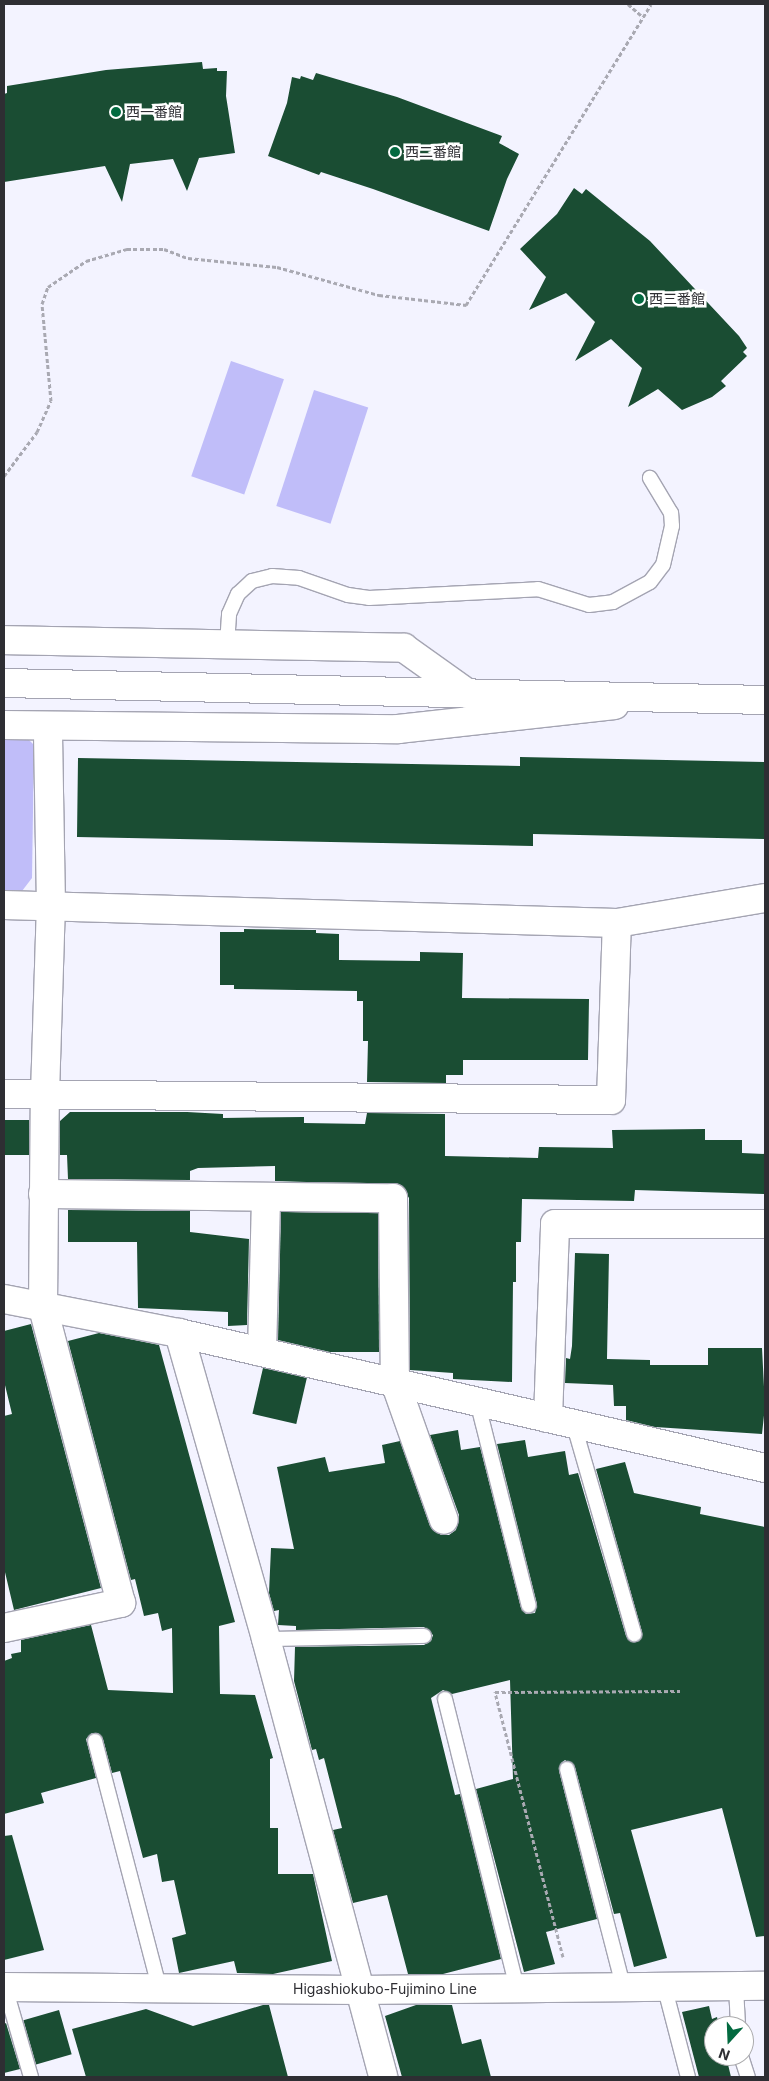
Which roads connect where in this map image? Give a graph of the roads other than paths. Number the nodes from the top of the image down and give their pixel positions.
1 (650, 478) dead end
2 (4, 640) edge
3 (227, 644) junction
4 (4, 684) edge
5 (470, 695) junction
6 (662, 699) junction
7 (765, 700) edge
8 (4, 725) edge
9 (48, 726) junction
10 (765, 898) edge
11 (4, 905) edge
12 (51, 906) junction
13 (617, 923) junction
14 (4, 1094) edge
15 (45, 1094) junction
16 (43, 1194) junction
17 (266, 1198) junction
18 (765, 1224) edge
19 (4, 1299) edge
20 (43, 1308) junction
21 (179, 1333) junction
22 (262, 1352) junction
23 (395, 1382) junction
24 (477, 1401) junction
25 (560, 1419) junction
26 (765, 1468) edge
27 (444, 1520) dead end
28 (529, 1606) dead end
29 (4, 1628) edge
30 (634, 1634) dead end
31 (424, 1636) dead end
32 (266, 1639) junction
33 (446, 1699) dead end
34 (95, 1741) dead end
35 (567, 1769) dead end
36 (765, 1986) edge
37 (4, 1987) edge
38 (159, 1987) junction
39 (736, 1987) junction
40 (517, 1988) junction
41 (665, 1989) junction
42 (359, 1990) junction
43 (624, 1990) junction
44 (737, 2016) edge
45 (30, 2077) edge
46 (383, 2077) edge
47 (688, 2077) edge

1 - 3 lane
2 - 3 street
3 - 5 street
4 - 5 street
5 - 6 street
6 - 7 street
6 - 9 street
8 - 9 street
9 - 12 street
10 - 13 street
11 - 12 street
12 - 13 street
12 - 15 street
13 - 15 street
14 - 15 street
15 - 16 street
16 - 17 street
16 - 20 street
17 - 22 street
17 - 23 street
18 - 25 street
19 - 20 street
20 - 21 street
20 - 29 street
21 - 22 street
21 - 32 street
22 - 23 street
23 - 24 street
23 - 27 street
24 - 25 street
24 - 28 lane
25 - 26 street
25 - 30 lane
31 - 32 lane
32 - 42 street
33 - 40 lane
34 - 38 lane
35 - 43 lane
36 - 39 street, Higashiokubo-Fujimino Line
37 - 38 street, Higashiokubo-Fujimino Line
37 - 45 lane
38 - 42 street, Higashiokubo-Fujimino Line
39 - 41 street, Higashiokubo-Fujimino Line
39 - 44 lane
40 - 42 street, Higashiokubo-Fujimino Line
40 - 43 street, Higashiokubo-Fujimino Line
41 - 43 street, Higashiokubo-Fujimino Line
41 - 47 lane
42 - 46 street

